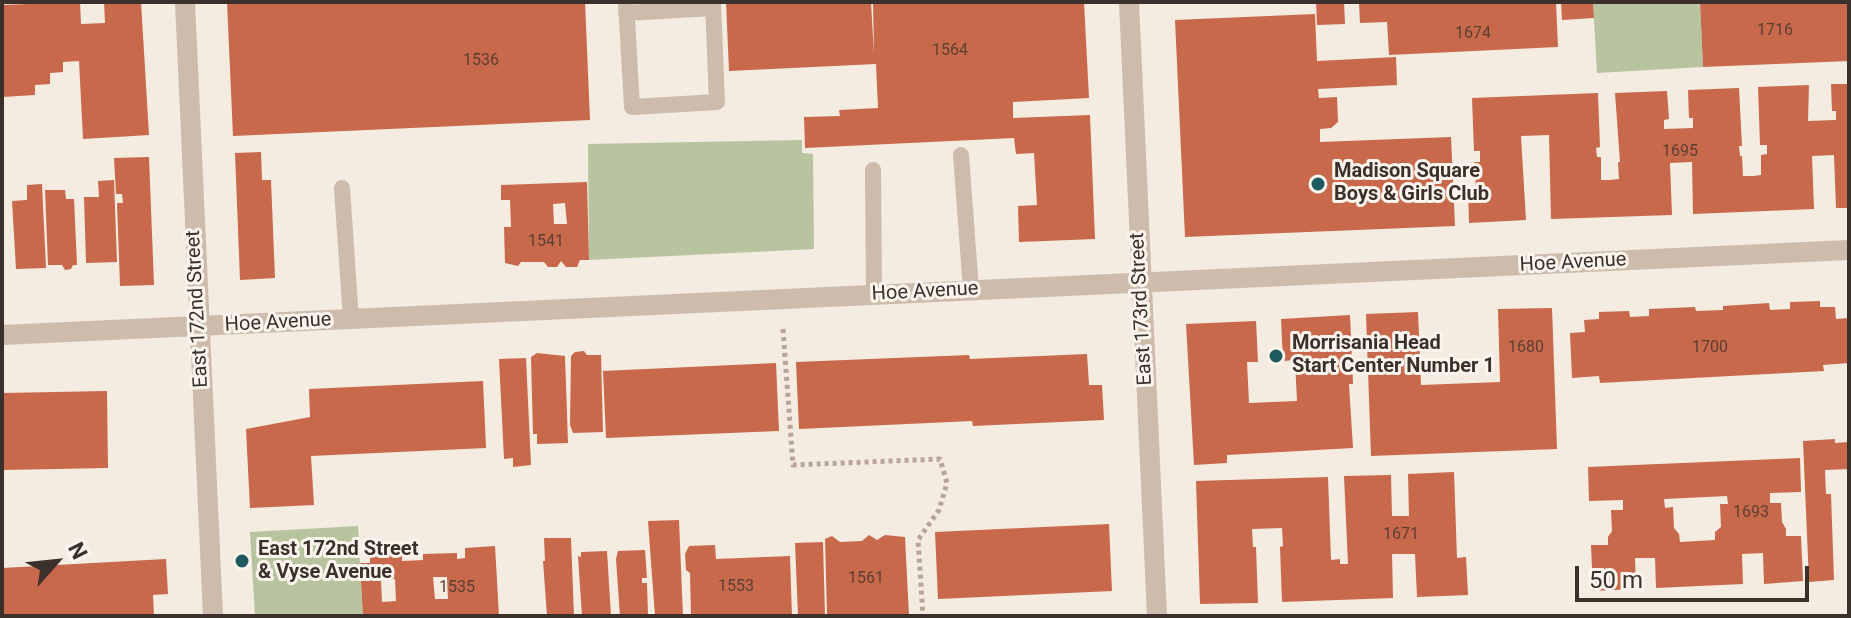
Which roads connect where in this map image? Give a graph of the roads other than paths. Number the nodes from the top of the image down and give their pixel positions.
1 (185, 2) edge
2 (1129, 2) edge
3 (713, 5) edge
4 (626, 8) edge
5 (961, 155) dead end
6 (873, 170) dead end
7 (342, 188) dead end
8 (1849, 250) edge
9 (1141, 282) junction
10 (971, 290) junction
11 (874, 295) junction
12 (351, 320) junction
13 (199, 327) junction
14 (2, 335) edge
15 (213, 616) edge
16 (1157, 616) edge

1 - 13 street, East 172nd Street
2 - 9 street, East 173rd Street
3 - 4 lane
3 - 4 lane
5 - 10 lane
6 - 11 lane
7 - 12 lane
8 - 9 street, Hoe Avenue
9 - 10 street, Hoe Avenue
9 - 16 street, East 173rd Street
10 - 11 street, Hoe Avenue
11 - 12 street, Hoe Avenue
12 - 13 street, Hoe Avenue
13 - 14 street, Hoe Avenue
13 - 15 street, East 172nd Street

